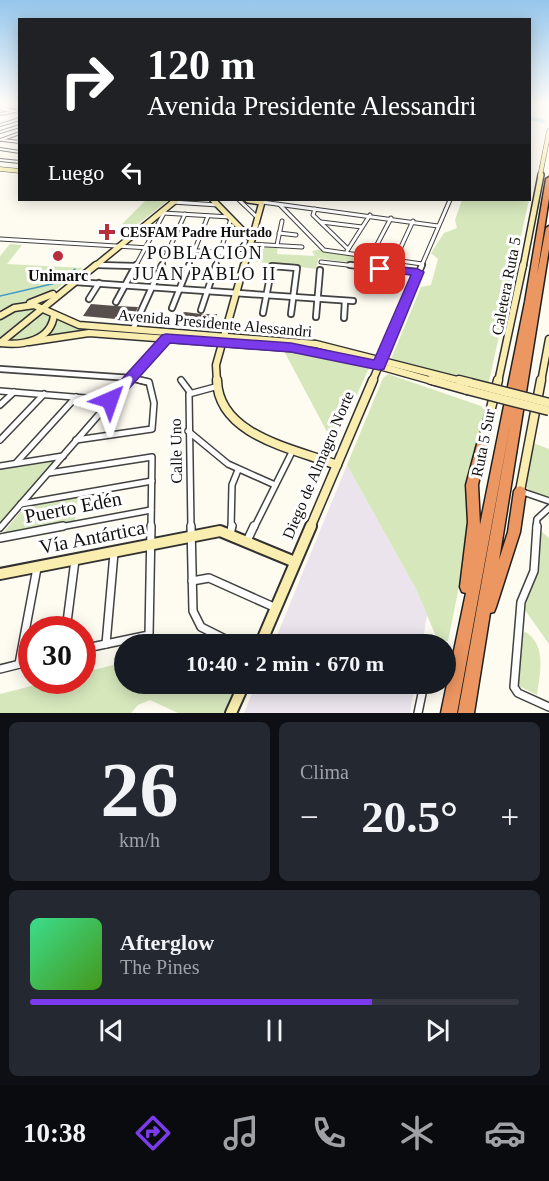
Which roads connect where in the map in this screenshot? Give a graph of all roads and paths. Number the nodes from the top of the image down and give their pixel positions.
1 (548, 137) edge
2 (0, 140) edge
3 (18, 142) edge
4 (0, 149) edge
5 (13, 151) junction
6 (18, 152) edge
7 (0, 160) edge
8 (18, 162) edge
9 (0, 169) edge
10 (18, 171) edge
11 (549, 179) edge
12 (174, 201) edge
13 (214, 201) edge
14 (240, 201) edge
15 (255, 201) edge
16 (450, 201) edge
17 (262, 202) junction
18 (218, 205) junction
19 (280, 205) junction
20 (315, 209) junction
21 (162, 213) junction
22 (185, 214) junction
23 (370, 215) junction
24 (208, 216) junction
25 (230, 218) junction
26 (258, 218) junction
27 (392, 218) junction
28 (282, 221) dead end
29 (413, 221) junction
30 (321, 222) junction
31 (438, 226) junction
32 (362, 227) junction
33 (549, 228) edge
34 (279, 233) junction
35 (296, 235) dead end
36 (0, 239) edge
37 (252, 242) junction
38 (277, 245) junction
39 (118, 246) junction
40 (302, 247) dead end
41 (145, 248) junction
42 (170, 249) junction
43 (195, 250) junction
44 (347, 251) junction
45 (220, 252) junction
46 (249, 254) junction
47 (371, 256) junction
48 (395, 260) junction
49 (321, 262) dead end
50 (422, 264) junction
51 (94, 265) junction
52 (135, 266) junction
53 (320, 270) dead end
54 (418, 272) junction
55 (74, 282) junction
56 (99, 283) junction
57 (125, 285) junction
58 (152, 287) junction
59 (66, 288) junction
60 (179, 289) junction
61 (207, 291) junction
62 (237, 294) junction
63 (267, 295) junction
64 (294, 297) junction
65 (89, 299) dead end
66 (318, 299) junction
67 (345, 301) junction
68 (353, 301) dead end
69 (116, 302) dead end
70 (20, 307) junction
71 (44, 307) junction
72 (172, 308) dead end
73 (201, 310) dead end
74 (263, 313) dead end
75 (0, 314) edge
76 (291, 314) dead end
77 (54, 315) junction
78 (316, 317) dead end
79 (344, 318) dead end
80 (133, 329) junction
81 (166, 338) junction
82 (224, 339) junction
83 (549, 339) edge
84 (29, 342) junction
85 (0, 343) edge
86 (21, 344) junction
87 (0, 349) edge
88 (380, 363) junction
89 (0, 369) edge
90 (131, 378) junction
91 (181, 380) dead end
92 (469, 386) junction
93 (215, 387) junction
94 (0, 391) edge
95 (14, 392) junction
96 (190, 393) junction
97 (44, 394) junction
98 (76, 397) junction
99 (110, 400) junction
100 (549, 403) edge
101 (0, 405) edge
102 (549, 411) edge
103 (188, 431) junction
104 (0, 440) edge
105 (76, 440) junction
106 (482, 444) joint
107 (293, 449) junction
108 (63, 456) junction
109 (16, 463) junction
110 (337, 465) junction
111 (0, 466) edge
112 (238, 470) junction
113 (49, 473) junction
114 (152, 481) junction
115 (276, 485) junction
116 (520, 491) junction
117 (549, 501) edge
118 (21, 504) junction
119 (549, 508) edge
120 (151, 510) junction
121 (0, 528) edge
122 (230, 534) junction
123 (190, 536) junction
124 (0, 538) edge
125 (247, 541) junction
126 (150, 544) junction
127 (114, 551) junction
128 (76, 558) junction
129 (295, 562) junction
130 (37, 566) junction
131 (0, 573) edge
132 (192, 581) junction
133 (276, 608) junction
134 (28, 616) edge
135 (68, 616) edge
136 (217, 634) edge
137 (265, 634) edge
138 (106, 644) junction
139 (96, 646) edge
140 (459, 653) junction
141 (18, 664) edge
142 (0, 669) edge
143 (470, 685) junction
144 (240, 694) edge
145 (422, 694) edge
146 (549, 706) edge
147 (231, 713) edge
148 (418, 713) edge
149 (449, 713) edge
150 (466, 713) edge

1 - 106 street, Caletera Ruta 5
2 - 3 street
4 - 5 street
5 - 6 street
5 - 7 street
7 - 8 street
9 - 10 street
11 - 140 highway, Ruta 5 Sur
12 - 18 street
12 - 21 street
13 - 18 street
14 - 26 street
15 - 17 street
16 - 31 street, Diego de Almagro Norte
17 - 19 street
17 - 26 street
18 - 25 street
19 - 20 street
19 - 44 street
20 - 23 street
20 - 30 street
21 - 22 street
21 - 39 street
21 - 41 street
22 - 24 street
22 - 42 street
23 - 27 street
23 - 32 street
24 - 25 street
24 - 43 street
25 - 37 street
25 - 45 street
26 - 37 street
27 - 29 street
27 - 47 street
28 - 34 street
29 - 31 street
29 - 48 street
30 - 32 street
30 - 44 street
31 - 50 street, Diego de Almagro Norte
32 - 44 street
33 - 143 highway, Ruta 5 Sur
34 - 35 street
34 - 38 street
36 - 39 street
37 - 38 street
37 - 46 street
38 - 40 street
39 - 41 street
39 - 51 street
41 - 42 street
41 - 52 street
42 - 43 street
42 - 58 street
43 - 45 street
43 - 60 street
44 - 47 street
45 - 46 street
45 - 61 street
46 - 62 street
47 - 48 street
48 - 50 street
49 - 54 street
50 - 54 street, Diego de Almagro Norte
51 - 52 street
51 - 55 street
52 - 57 street
53 - 66 street
54 - 88 street, Diego de Almagro Norte
55 - 56 street
55 - 59 street
56 - 57 street
56 - 65 street
57 - 58 street
57 - 69 street
58 - 60 street
58 - 80 street
59 - 70 street
59 - 71 street
60 - 61 street
60 - 72 street
61 - 62 street
61 - 73 street
62 - 63 street
62 - 82 street
63 - 64 street
63 - 64 street
63 - 74 street
64 - 66 street
64 - 76 street
66 - 67 street
66 - 78 street
67 - 68 street
67 - 79 street
70 - 71 street
70 - 75 street
71 - 77 street, Avenida Presidente Alessandri
71 - 85 street
77 - 80 street, Avenida Presidente Alessandri
77 - 84 street, Avenida Presidente Alessandri
80 - 82 street, Avenida Presidente Alessandri
81 - 82 street, Avenida Presidente Alessandri
81 - 84 street, Avenida Presidente Alessandri
81 - 90 street
82 - 88 street, Avenida Presidente Alessandri
82 - 93 street
83 - 116 street
84 - 86 street, Avenida Presidente Alessandri
85 - 86 street, Avenida Presidente Alessandri
86 - 87 street
88 - 92 street, Avenida Presidente Alessandri
88 - 110 street, Diego de Almagro Norte
89 - 90 street
90 - 99 street
90 - 105 street
91 - 96 street
92 - 100 street, Avenida Presidente Alessandri, bridge
92 - 102 street, Avenida Presidente Alessandri, bridge
93 - 96 street
93 - 107 street
94 - 95 street
95 - 97 street
95 - 101 street
96 - 103 street, Calle Uno
97 - 98 street
97 - 104 street
98 - 99 street
98 - 109 street
99 - 105 street
103 - 112 street
103 - 123 street, Calle Uno
105 - 108 street
106 - 140 highway
107 - 110 street
107 - 115 street
108 - 109 street
108 - 113 street
109 - 111 street
110 - 129 street, Diego de Almagro Norte
112 - 115 street
112 - 122 street
113 - 114 street
113 - 118 street
114 - 118 street
114 - 120 street
115 - 125 street
116 - 117 street
116 - 143 highway
118 - 121 street
119 - 146 street
120 - 124 street, Puerto Edén
120 - 126 street
122 - 123 street, Vía Antártica
122 - 125 street
123 - 126 street, Vía Antártica
123 - 132 street, Calle Uno
125 - 129 street
126 - 127 street, Vía Antártica
126 - 138 street
127 - 128 street, Vía Antártica
127 - 138 street
128 - 130 street, Vía Antártica
128 - 135 street
129 - 133 street, Diego de Almagro Norte
130 - 131 street, Vía Antártica
130 - 134 street
132 - 133 street
132 - 136 street, Calle Uno
133 - 137 street, Diego de Almagro Norte
138 - 139 street
140 - 149 highway, Ruta 5 Sur
141 - 142 street
143 - 150 highway, Ruta 5 Sur
144 - 147 street
145 - 148 street

